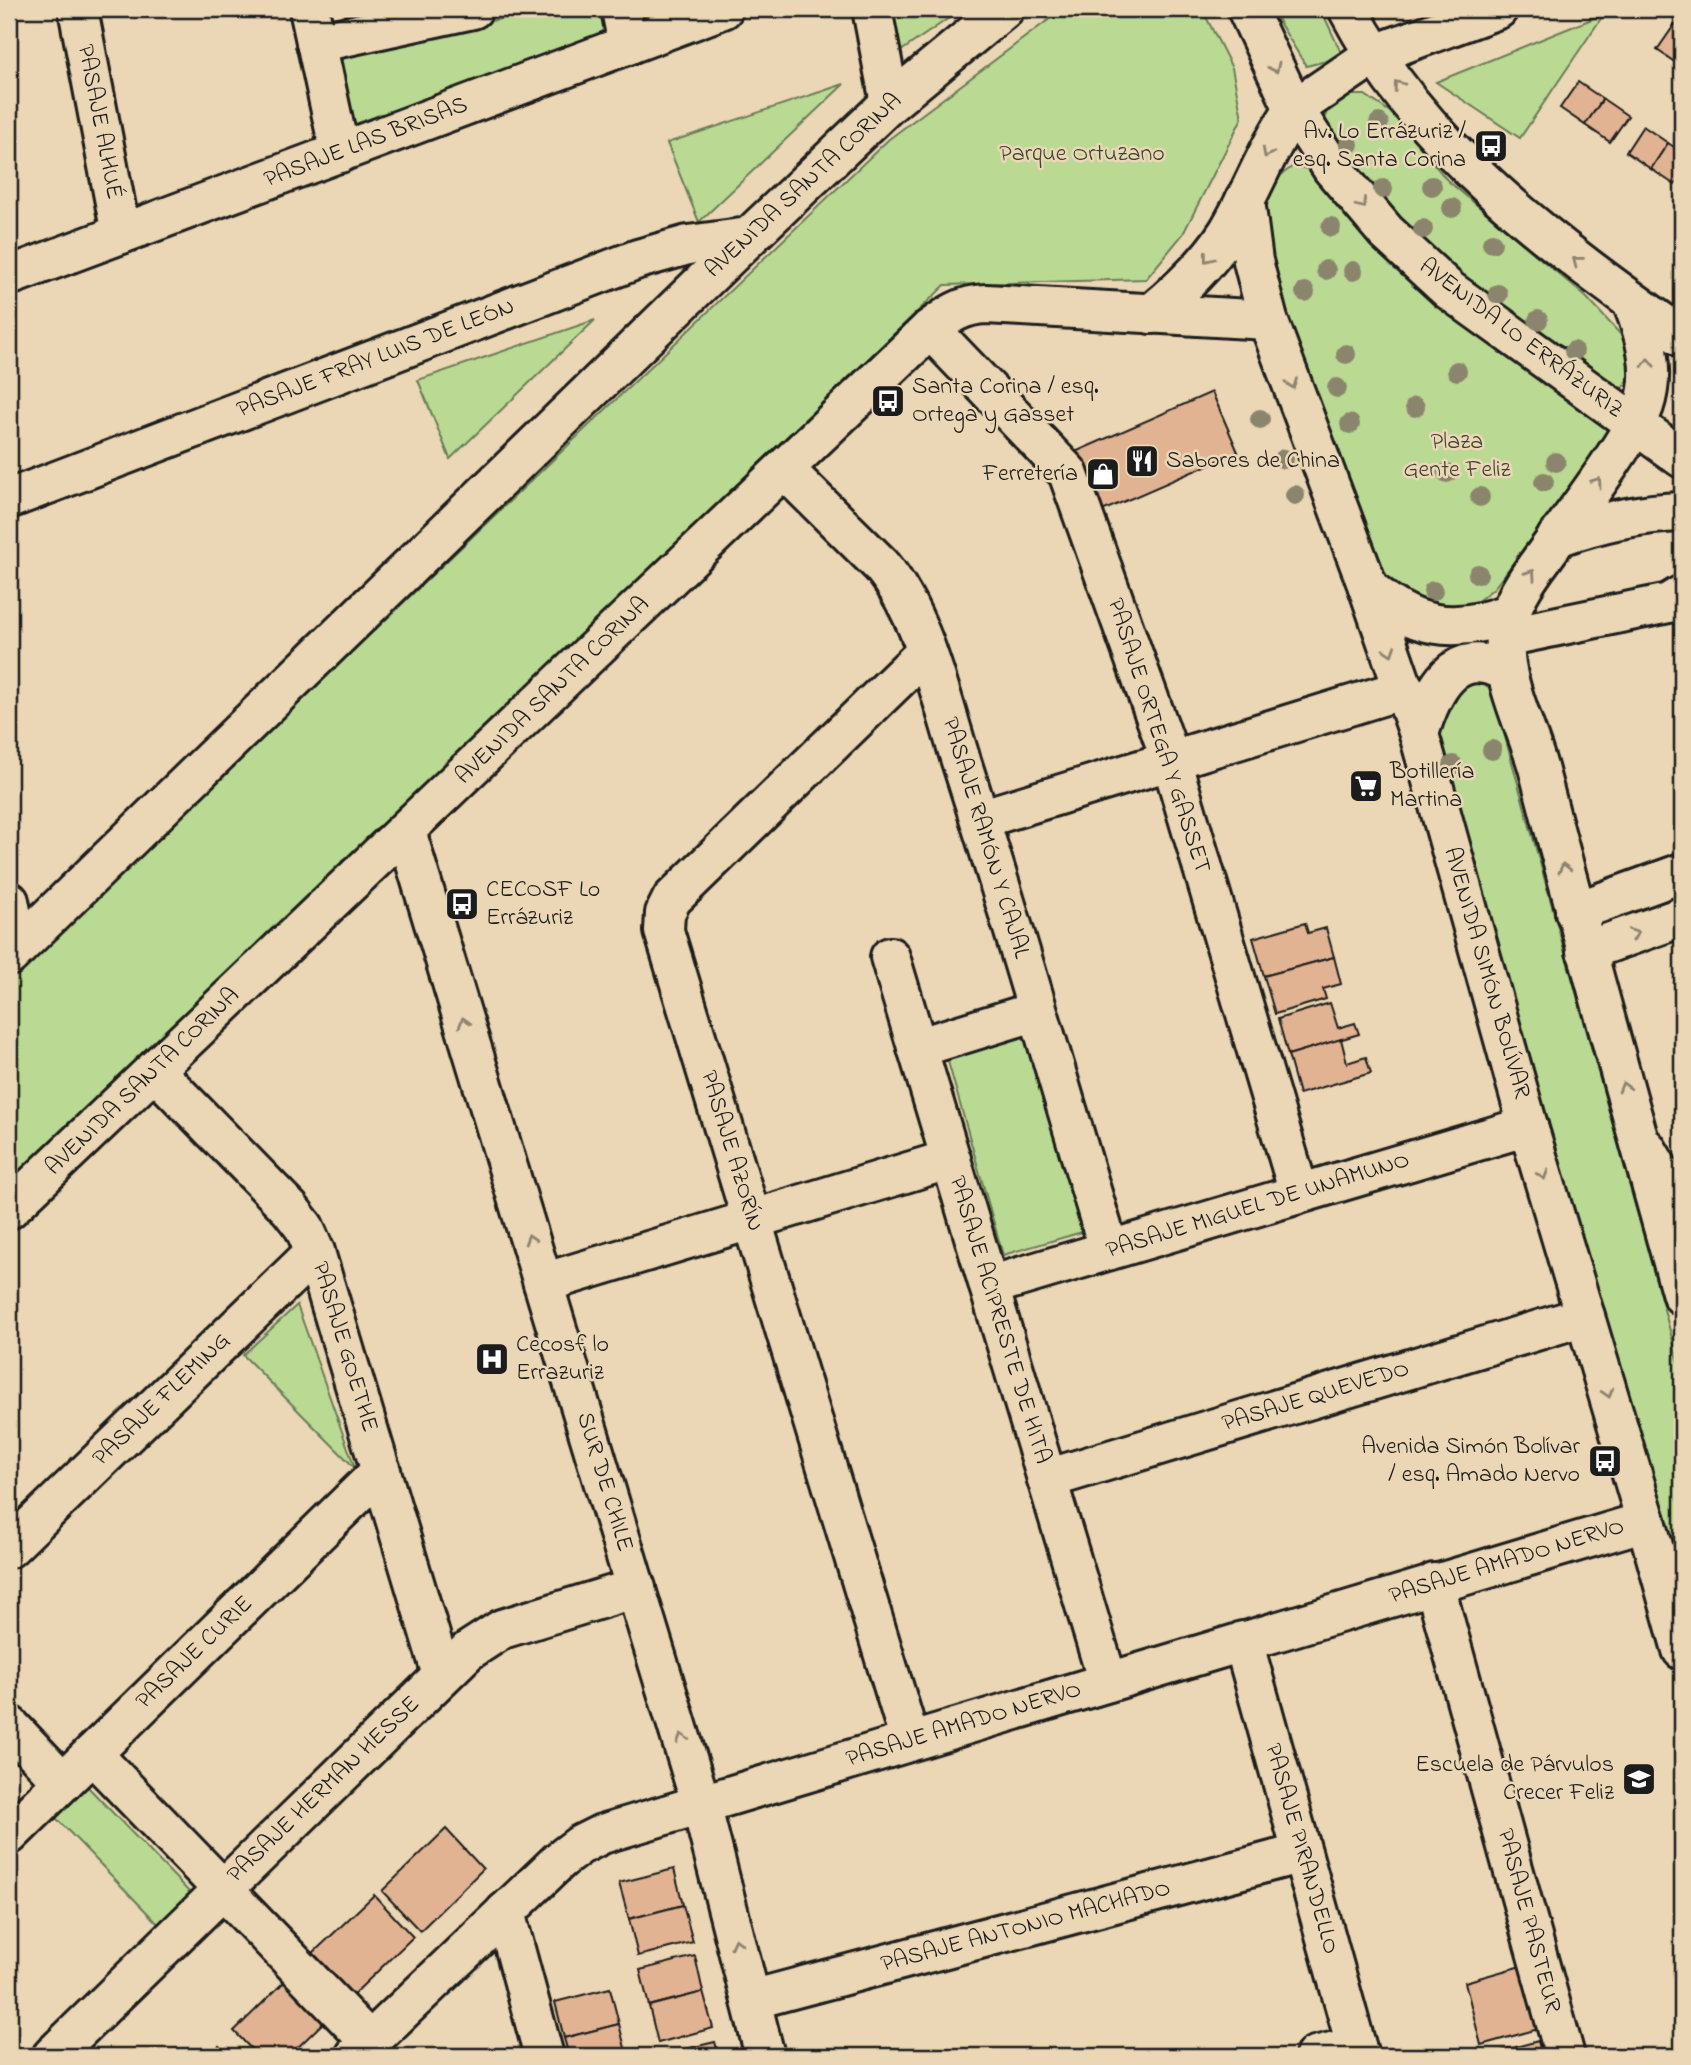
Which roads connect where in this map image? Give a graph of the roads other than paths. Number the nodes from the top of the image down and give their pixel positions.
1 (78, 9) edge
2 (473, 9) edge
3 (723, 9) edge
4 (872, 9) edge
5 (1004, 9) edge
6 (1498, 9) edge
7 (1349, 10) edge
8 (1251, 18) edge
9 (312, 26) edge
10 (624, 27) edge
11 (1375, 54) junction
12 (890, 103) junction
13 (1294, 109) junction
14 (340, 153) junction
15 (1245, 200) junction
16 (121, 234) junction
17 (749, 237) junction
18 (9, 276) edge
19 (1632, 302) junction
20 (1151, 314) junction
21 (1268, 320) junction
22 (930, 329) junction
23 (1682, 337) edge
24 (1635, 425) junction
25 (1682, 458) edge
26 (785, 470) junction
27 (9, 499) edge
28 (1682, 512) edge
29 (1557, 537) junction
30 (1368, 587) junction
31 (1682, 595) edge
32 (1507, 641) junction
33 (926, 652) junction
34 (1404, 689) junction
35 (1419, 734) junction
36 (1171, 760) junction
37 (980, 819) junction
38 (406, 831) junction
39 (1682, 873) edge
40 (9, 901) edge
41 (1575, 912) junction
42 (1682, 917) edge
43 (13, 951) edge
44 (1586, 951) junction
45 (890, 957) dead end
46 (1037, 1011) junction
47 (917, 1048) junction
48 (155, 1071) junction
49 (1528, 1126) junction
50 (1637, 1133) junction
51 (951, 1159) junction
52 (1299, 1193) junction
53 (9, 1209) edge
54 (1682, 1209) edge
55 (752, 1219) junction
56 (1109, 1250) junction
57 (315, 1252) junction
58 (543, 1283) junction
59 (989, 1286) junction
60 (1682, 1295) edge
61 (1585, 1316) junction
62 (381, 1471) junction
63 (1046, 1479) junction
64 (1646, 1521) junction
65 (9, 1548) edge
66 (1434, 1583) junction
67 (636, 1588) junction
68 (1243, 1641) junction
69 (1682, 1650) edge
70 (442, 1675) junction
71 (1108, 1682) junction
72 (9, 1725) edge
73 (910, 1741) junction
74 (92, 1754) junction
75 (63, 1782) junction
76 (701, 1804) junction
77 (9, 1835) edge
78 (1302, 1853) junction
79 (223, 1889) junction
80 (506, 1912) junction
81 (751, 2000) junction
82 (363, 2049) edge
83 (1358, 2051) edge
84 (52, 2056) edge
85 (544, 2056) edge
86 (765, 2056) edge
87 (1315, 2056) edge
88 (1565, 2056) edge

1 - 16 street, PASAJE ALHUÉ
2 - 9 street
3 - 10 street, PASAJE LAS BRISAS
4 - 12 street
5 - 12 street, AVENIDA SANTA CORINA
6 - 11 street
7 - 11 street
8 -> 13 street, AVENIDA LO ERRÁZURIZ
9 - 14 street
10 - 14 street, PASAJE LAS BRISAS
11 - 13 street
19 -> 11 street
12 - 17 street, AVENIDA SANTA CORINA
13 -> 15 street
13 -> 24 street, AVENIDA LO ERRÁZURIZ
14 - 16 street, PASAJE LAS BRISAS
15 -> 20 street
15 - 21 street, AVENIDA SIMÓN BOLÍVAR
16 - 18 street, PASAJE LAS BRISAS
17 - 27 street, PASAJE FRAY LUIS DE LEÓN
17 - 43 street, AVENIDA SANTA CORINA
19 - 23 street
24 -> 19 street
20 - 21 street, AVENIDA SANTA CORINA
20 - 22 street, AVENIDA SANTA CORINA
21 -> 30 street, AVENIDA SIMÓN BOLÍVAR
22 - 26 street, AVENIDA SANTA CORINA
22 - 36 street, PASAJE ORTEGA Y GASSET
24 - 25 street, AVENIDA LO ERRÁZURIZ
29 -> 24 street
26 - 33 street, PASAJE RAMÓN Y CAJAL
26 - 38 street, AVENIDA SANTA CORINA
28 - 29 street
32 -> 29 street
30 - 32 street
30 -> 34 street, AVENIDA SIMÓN BOLÍVAR
31 - 32 street
32 - 35 street
41 -> 32 street
33 - 37 street, PASAJE RAMÓN Y CAJAL
33 - 55 street, PASAJE AZORÍN
34 - 35 street, AVENIDA SIMÓN BOLÍVAR
34 - 36 street
35 - 49 street, AVENIDA SIMÓN BOLÍVAR
36 - 37 street
36 - 52 street, PASAJE ORTEGA Y GASSET
37 - 46 street, PASAJE RAMÓN Y CAJAL
38 - 48 street, AVENIDA SANTA CORINA
58 -> 38 street, SUR DE CHILE
39 - 41 street
40 - 43 street
41 - 44 street
44 -> 42 street
50 -> 44 street
45 - 47 street, PASAJE ACIPRESTE DE HITA
46 - 47 street
46 - 56 street, PASAJE RAMÓN Y CAJAL
47 - 51 street, PASAJE ACIPRESTE DE HITA
48 - 53 street, AVENIDA SANTA CORINA
48 - 57 street, PASAJE GOETHE
49 - 52 street, PASAJE MIGUEL DE UNAMUNO
49 -> 61 street, AVENIDA SIMÓN BOLÍVAR
50 - 54 street
50 - 60 street
51 - 55 street
51 - 59 street, PASAJE ACIPRESTE DE HITA
52 - 56 street, PASAJE MIGUEL DE UNAMUNO
55 - 58 street
55 - 73 street, PASAJE AZORÍN
56 - 59 street, PASAJE MIGUEL DE UNAMUNO
57 - 62 street, PASAJE GOETHE
57 - 65 street, PASAJE FLEMING
58 - 67 street, SUR DE CHILE
59 - 63 street, PASAJE ACIPRESTE DE HITA
61 - 63 street, PASAJE QUEVEDO
61 -> 64 street, AVENIDA SIMÓN BOLÍVAR
62 - 70 street, PASAJE GOETHE
62 - 74 street, PASAJE CURIE
63 - 71 street, PASAJE ACIPRESTE DE HITA
64 - 66 street, PASAJE AMADO NERVO
64 - 69 street, AVENIDA SIMÓN BOLÍVAR
66 - 68 street, PASAJE AMADO NERVO
66 - 88 street, PASAJE PASTEUR
67 - 70 street, PASAJE HERMAN HESSE
76 -> 67 street, SUR DE CHILE
68 - 71 street, PASAJE AMADO NERVO
68 - 78 street, PASAJE PIRANDELLO
70 - 79 street, PASAJE HERMAN HESSE
71 - 73 street, PASAJE AMADO NERVO
72 - 75 street
73 - 76 street, PASAJE AMADO NERVO
74 - 75 street, PASAJE CURIE
74 - 79 street
75 - 77 street, PASAJE CURIE
76 - 80 street, PASAJE AMADO NERVO
81 -> 76 street, SUR DE CHILE
78 - 81 street, PASAJE ANTONIO MACHADO
78 - 83 street, PASAJE PIRANDELLO
79 - 82 street
79 - 84 street, PASAJE HERMAN HESSE
80 - 82 street, PASAJE AMADO NERVO
80 - 85 street
81 - 86 street, SUR DE CHILE
83 - 87 street

